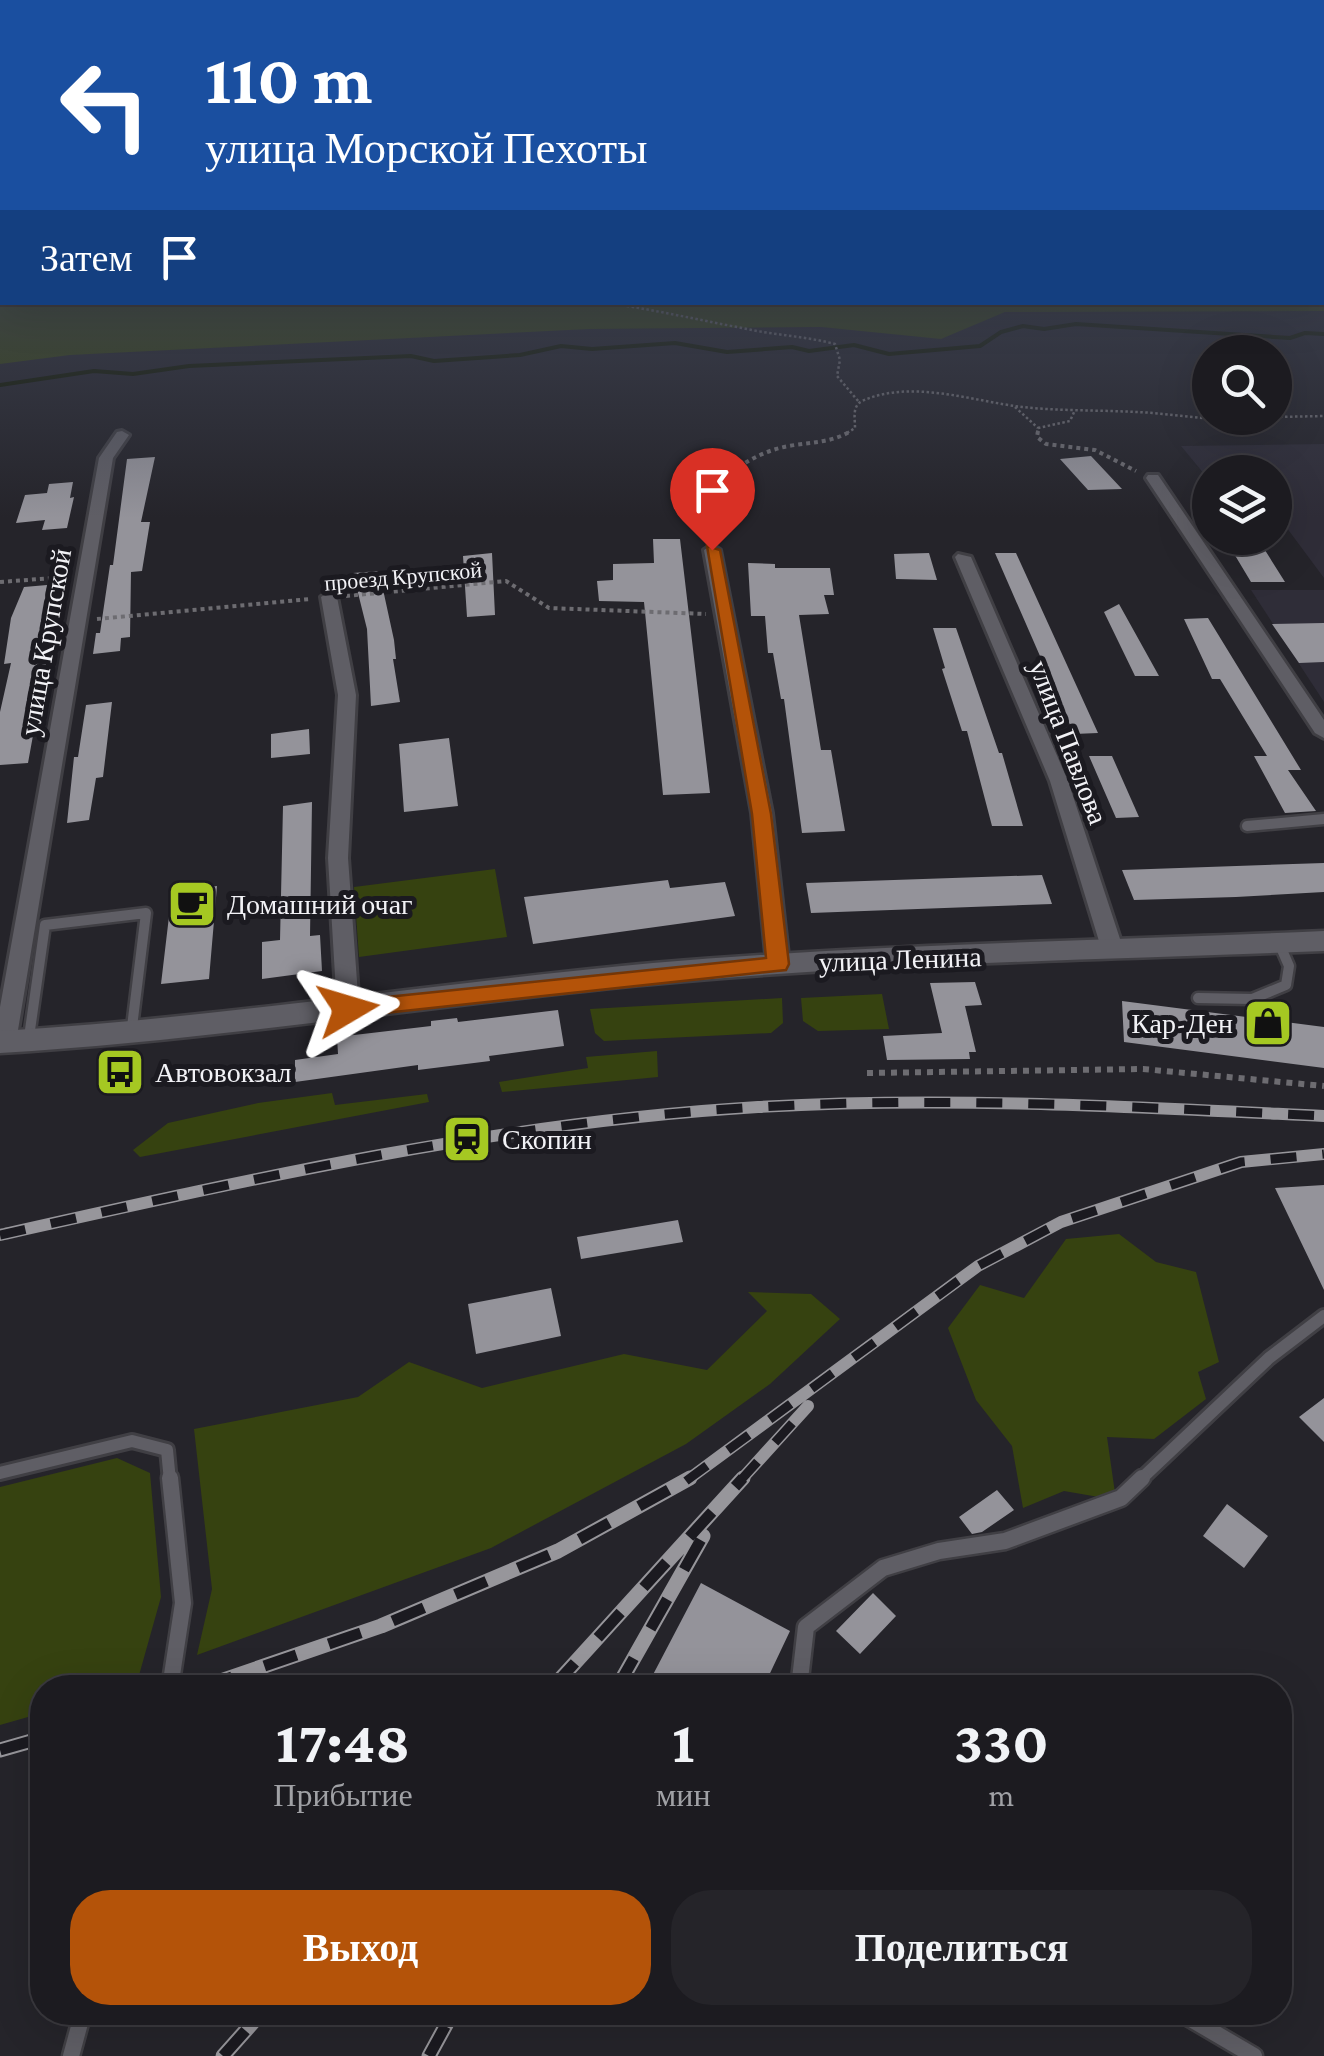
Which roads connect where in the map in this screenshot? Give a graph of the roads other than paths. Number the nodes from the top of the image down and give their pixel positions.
1 (122, 434) dead end
2 (1153, 478) road end
3 (712, 550) road end
4 (963, 557) dead end
5 (330, 597) road end
6 (1324, 733) edge
7 (1324, 819) edge
8 (1247, 826) dead end
9 (1324, 942) edge
10 (1279, 944) junction
11 (1113, 951) junction
12 (778, 964) junction
13 (1198, 998) dead end
14 (348, 1009) junction
15 (131, 1036) junction
16 (11, 1042) edge
17 (1324, 1316) edge
18 (0, 1473) edge
19 (172, 1675) edge
20 (801, 1675) edge
21 (79, 2025) edge
22 (1201, 2025) edge
23 (71, 2056) edge
24 (1254, 2056) edge

1 - 16 street, улица Крупской
2 - 6 street
3 - 12 street
4 - 11 street, улица Павлова
5 - 14 street
7 - 8 lane
9 - 10 street, улица Ленина
10 - 11 street, улица Ленина
10 - 13 lane
11 - 12 street, улица Ленина
12 - 14 street, улица Ленина
14 - 15 street, улица Ленина
15 - 16 street, улица Ленина
15 - 16 lane
17 - 20 lane
18 - 19 lane
21 - 23 lane
22 - 24 lane

